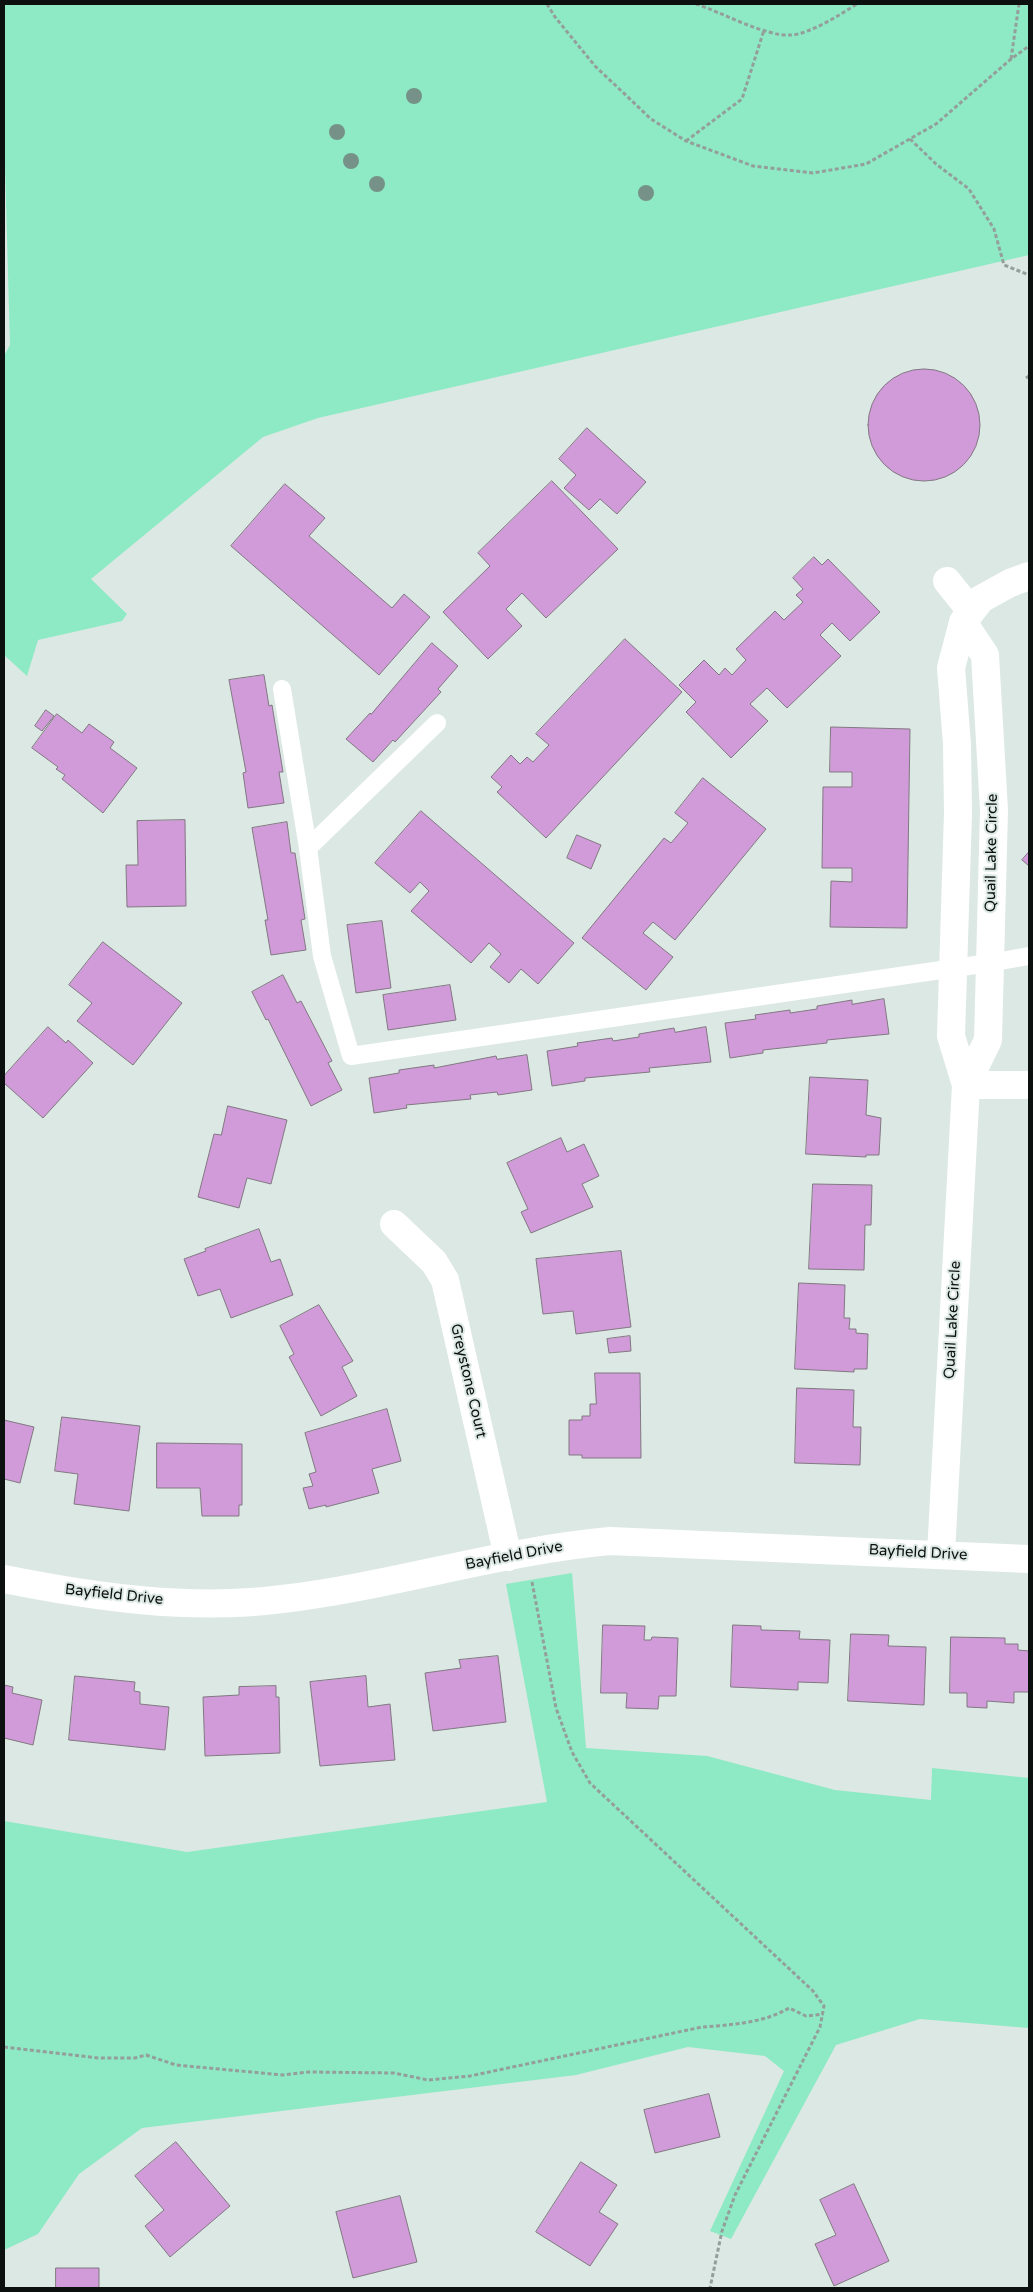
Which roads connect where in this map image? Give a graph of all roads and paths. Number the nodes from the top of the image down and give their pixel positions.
1 (548, 4) edge
2 (696, 4) edge
3 (857, 4) edge
4 (1019, 4) edge
5 (764, 30) junction
6 (1029, 46) edge
7 (1011, 59) junction
8 (910, 139) junction
9 (686, 141) junction
10 (1029, 275) edge
11 (1029, 576) edge
12 (947, 581) dead end
13 (968, 617) junction
14 (282, 689) dead end
15 (436, 724) dead end
16 (308, 848) junction
17 (1029, 956) edge
18 (989, 963) junction
19 (953, 968) junction
20 (966, 1085) junction
21 (1029, 1085) edge
22 (394, 1224) dead end
23 (517, 1554) junction
24 (941, 1554) junction
25 (1029, 1559) edge
26 (4, 1579) edge
27 (823, 2014) junction
28 (4, 2047) edge
29 (710, 2288) edge

1 - 9 path
2 - 5 path
3 - 5 path
4 - 7 path
5 - 9 path
6 - 7 path
7 - 8 path
8 - 9 path
8 - 10 path
11 - 13 street, Quail Lake Circle
12 - 13 street
13 - 18 street, Quail Lake Circle
13 - 19 street, Quail Lake Circle
14 - 16 lane
15 - 16 lane
16 - 19 lane
17 - 18 lane
18 - 19 lane
18 - 20 street, Quail Lake Circle
19 - 20 street, Quail Lake Circle
20 - 21 street
20 - 24 street, Quail Lake Circle
22 - 23 street, Greystone Court
23 - 24 street, Bayfield Drive
23 - 26 street, Bayfield Drive
23 - 27 path
24 - 25 street, Bayfield Drive
27 - 28 path
27 - 29 path

